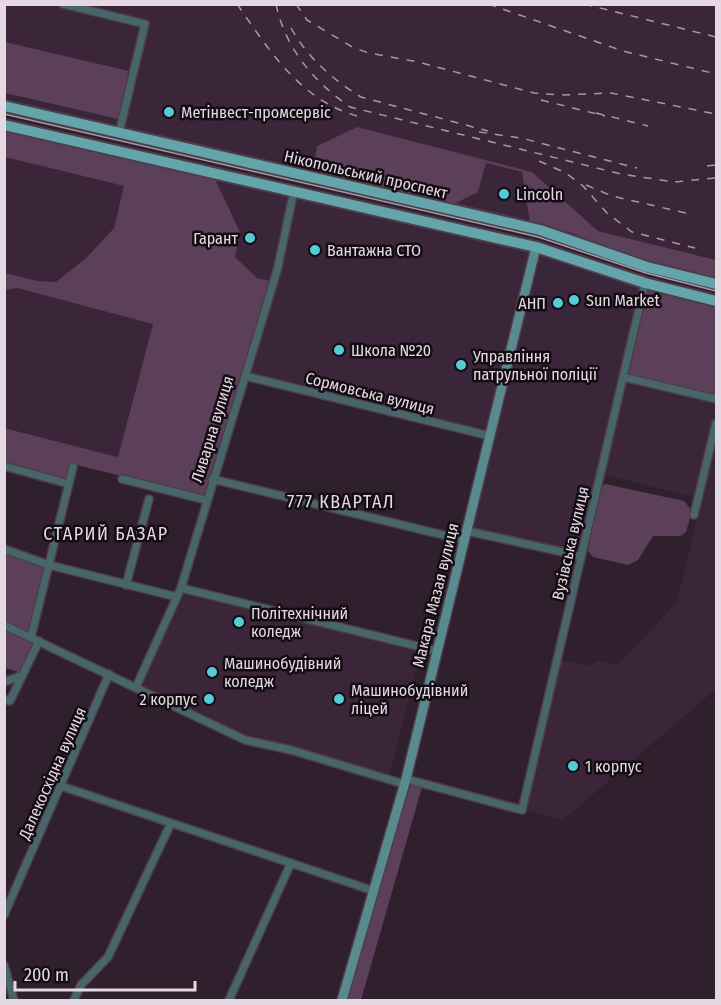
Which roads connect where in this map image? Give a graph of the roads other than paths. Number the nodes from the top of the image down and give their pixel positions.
1 (63, 4) edge
2 (4, 106) edge
3 (4, 125) edge
4 (119, 133) junction
5 (297, 174) junction
6 (294, 191) junction
7 (540, 230) junction
8 (536, 248) junction
9 (645, 283) junction
10 (717, 284) edge
11 (717, 301) edge
12 (244, 376) junction
13 (623, 377) junction
14 (717, 399) edge
15 (717, 423) edge
16 (490, 435) junction
17 (4, 466) edge
18 (73, 467) dead end
19 (122, 479) dead end
20 (212, 479) junction
21 (69, 484) junction
22 (149, 499) dead end
23 (206, 500) junction
24 (694, 515) dead end
25 (465, 536) junction
26 (4, 549) edge
27 (581, 556) junction
28 (49, 565) junction
29 (126, 585) junction
30 (181, 588) junction
31 (177, 597) junction
32 (4, 625) edge
33 (31, 637) junction
34 (39, 641) junction
35 (437, 651) junction
36 (109, 674) junction
37 (23, 675) junction
38 (4, 682) edge
39 (136, 687) junction
40 (4, 699) edge
41 (405, 782) junction
42 (61, 786) junction
43 (171, 823) junction
44 (291, 863) junction
45 (4, 890) edge
46 (374, 891) junction
47 (14, 892) junction
48 (4, 915) edge
49 (4, 965) edge
50 (14, 1000) edge
51 (74, 1000) edge
52 (229, 1000) edge
53 (342, 1000) edge

1 - 4 street
2 - 4 main road, Нікопольський проспект
3 - 6 main road, Нікопольський проспект
4 - 5 main road, Нікопольський проспект
5 - 6 main road, Ливарна вулиця
5 - 7 main road, Нікопольський проспект
6 - 8 main road, Нікопольський проспект
6 - 12 street, Ливарна вулиця
7 - 8 main road, Макара Мазая вулиця
7 - 10 main road, Нікопольський проспект
8 - 9 main road, Нікопольський проспект
8 - 16 main road, Макара Мазая вулиця
9 - 11 main road, Нікопольський проспект
9 - 13 street, Вузівська вулиця
12 - 16 street, Сормовська вулиця
12 - 20 street, Ливарна вулиця
13 - 14 street
13 - 27 street, Вузівська вулиця
15 - 24 street
16 - 25 main road, Макара Мазая вулиця
17 - 21 street
18 - 21 street
19 - 23 street
20 - 23 street, Ливарна вулиця
20 - 25 street
21 - 28 street
22 - 29 street
23 - 30 street, Ливарна вулиця
25 - 27 street
25 - 35 main road, Макара Мазая вулиця
26 - 28 street
27 - 41 street, Вузівська вулиця
28 - 29 street
28 - 33 street
29 - 31 street
30 - 31 street, Ливарна вулиця
30 - 35 street
31 - 39 street, Ливарна вулиця
32 - 33 street
33 - 34 street
34 - 36 street
34 - 37 street
35 - 41 main road, Макара Мазая вулиця
36 - 39 street
36 - 42 street, Далекосхідна вулиця
37 - 38 street
37 - 40 street
39 - 41 street
41 - 46 main road, Макара Мазая вулиця
42 - 43 street
42 - 47 street, Далекосхідна вулиця
43 - 44 street
43 - 51 street
44 - 46 street
44 - 52 street
45 - 47 street
46 - 53 main road, Макара Мазая вулиця
47 - 48 street, Далекосхідна вулиця
49 - 50 street

